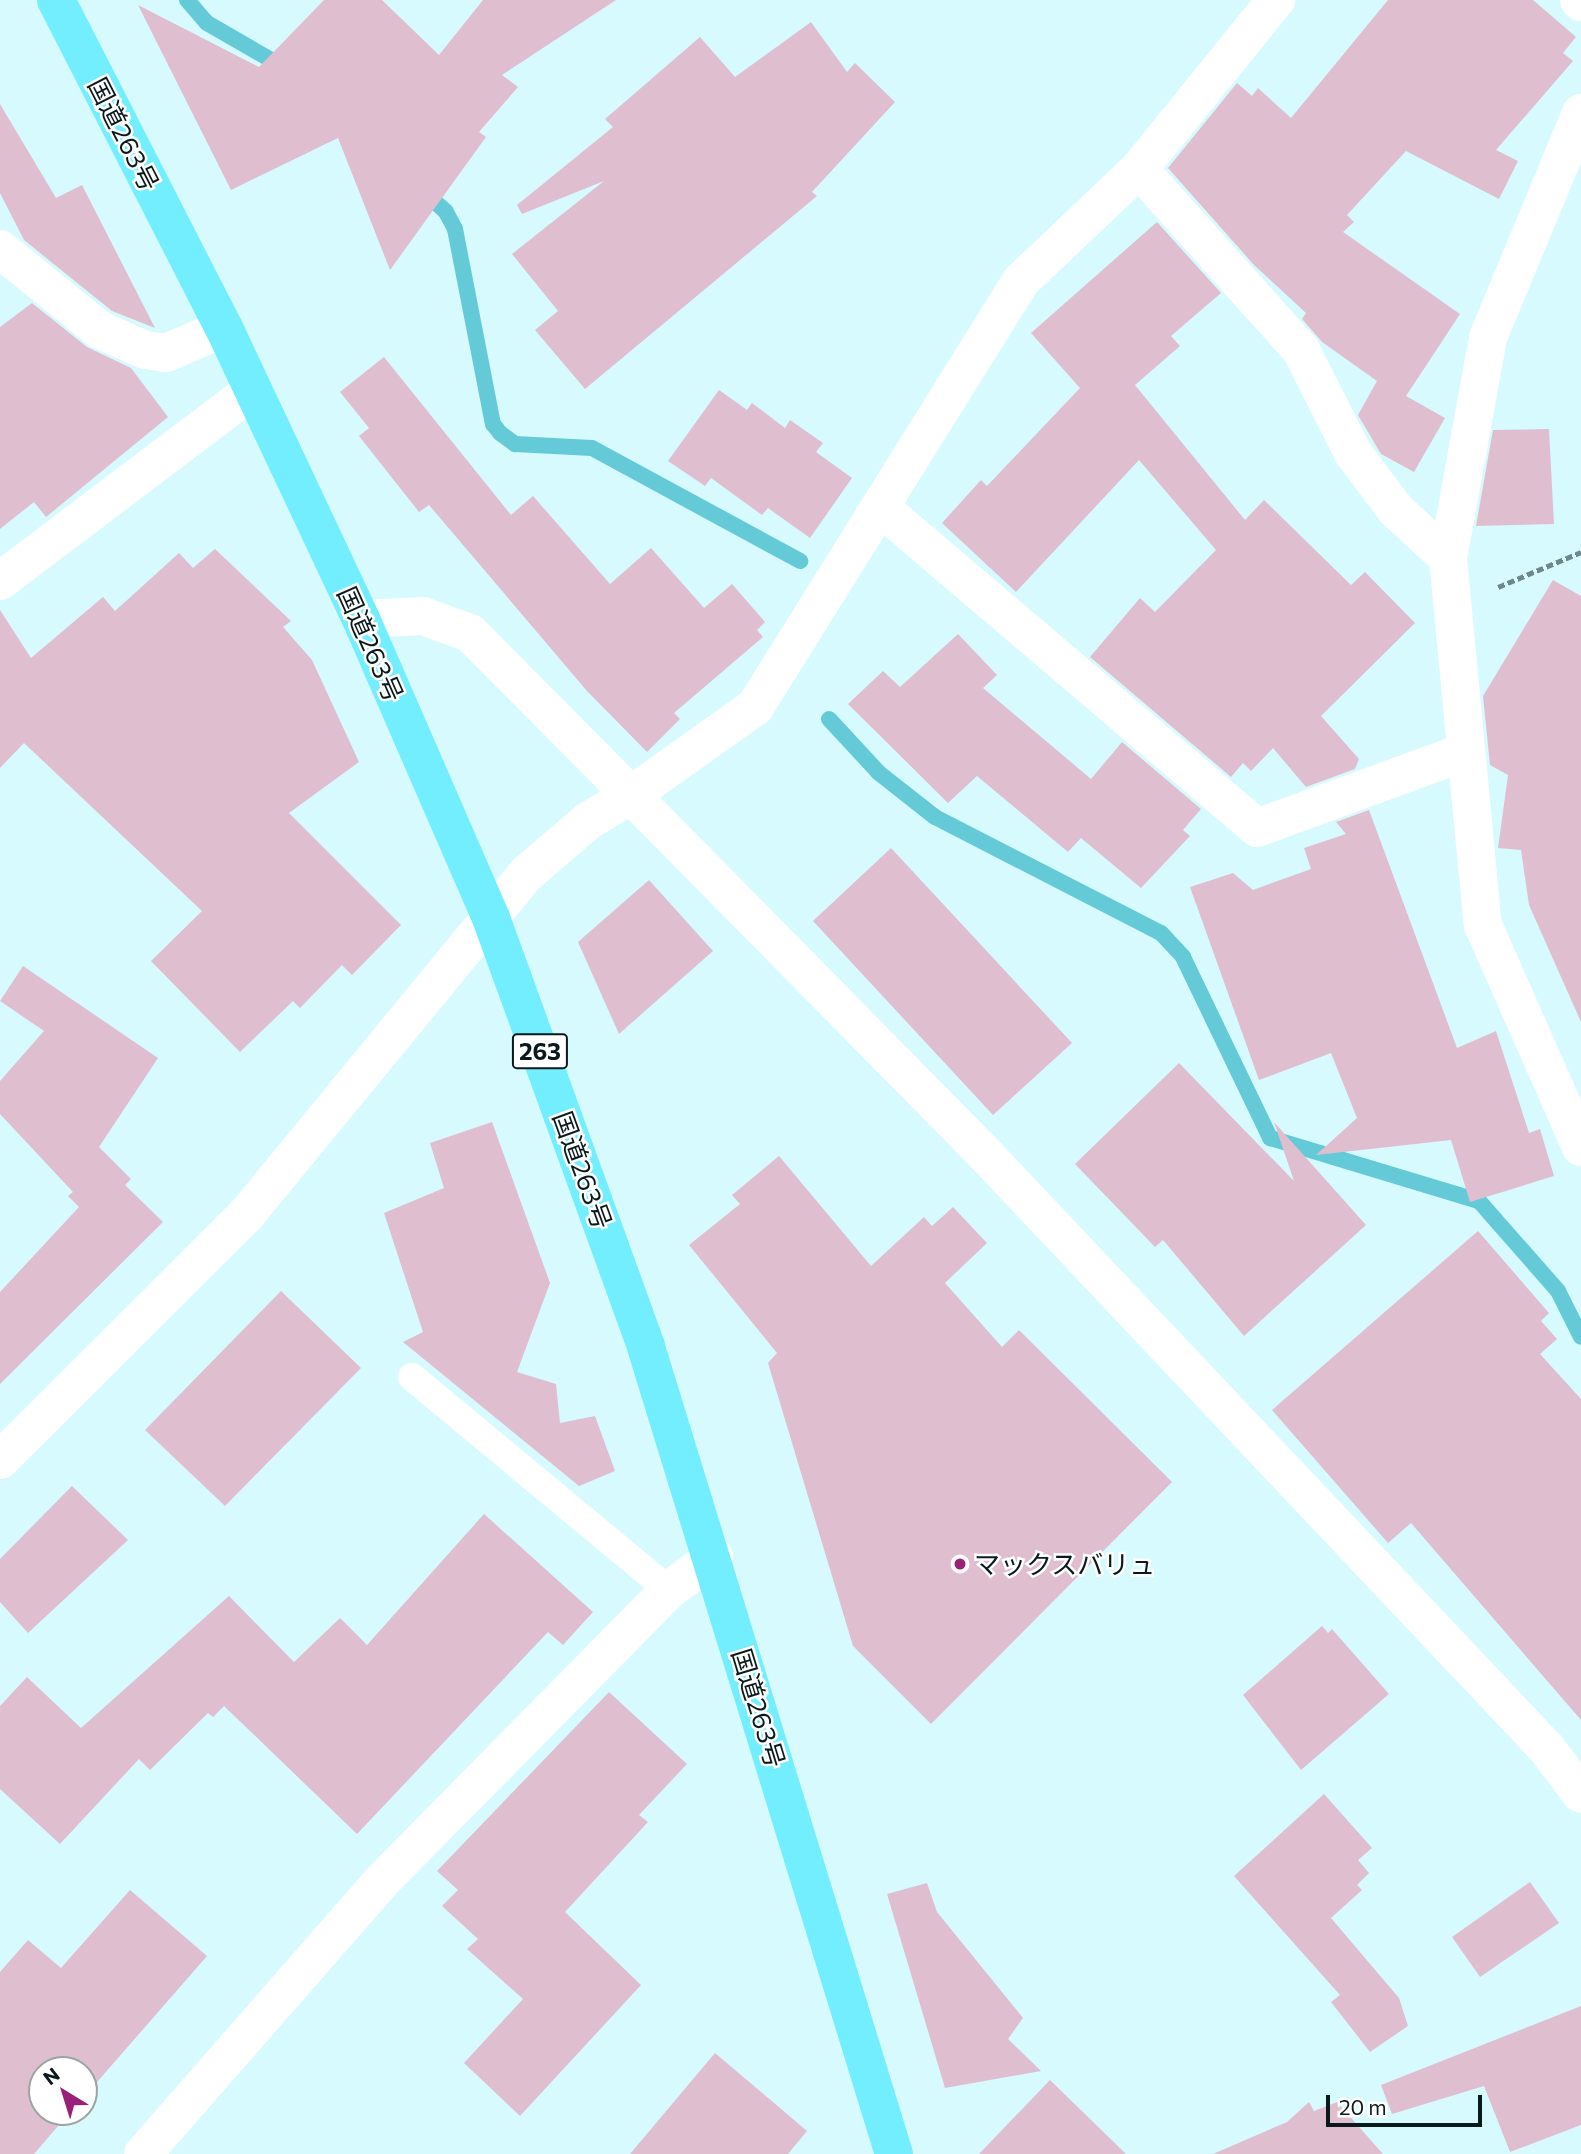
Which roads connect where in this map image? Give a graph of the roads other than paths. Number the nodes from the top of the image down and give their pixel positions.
1 (55, 0) edge
2 (1276, 0) edge
3 (1581, 113) edge
4 (1139, 169) junction
5 (0, 249) edge
6 (224, 328) junction
7 (253, 390) junction
8 (880, 507) junction
9 (1448, 558) junction
10 (0, 581) edge
11 (361, 619) junction
12 (1465, 752) junction
13 (631, 795) junction
14 (491, 918) junction
15 (1581, 1147) edge
16 (412, 1377) dead end
17 (0, 1460) edge
18 (714, 1557) junction
19 (669, 1590) junction
20 (1581, 1794) edge
21 (143, 2154) edge
22 (894, 2154) edge

1 - 6 highway, 国道263号 / 263
2 - 4 street
3 - 9 street
4 - 8 street
4 - 9 street
5 - 6 street
6 - 7 highway, 国道263号 / 263
7 - 10 street
7 - 11 highway, 国道263号 / 263
8 - 12 street
8 - 13 street
9 - 12 street
11 - 13 street
11 - 14 highway, 国道263号 / 263
12 - 15 street
13 - 14 street
13 - 20 street
14 - 17 street
14 - 18 highway, 国道263号 / 263
16 - 19 lane
18 - 19 street
18 - 22 highway, 国道263号 / 263
19 - 21 street

